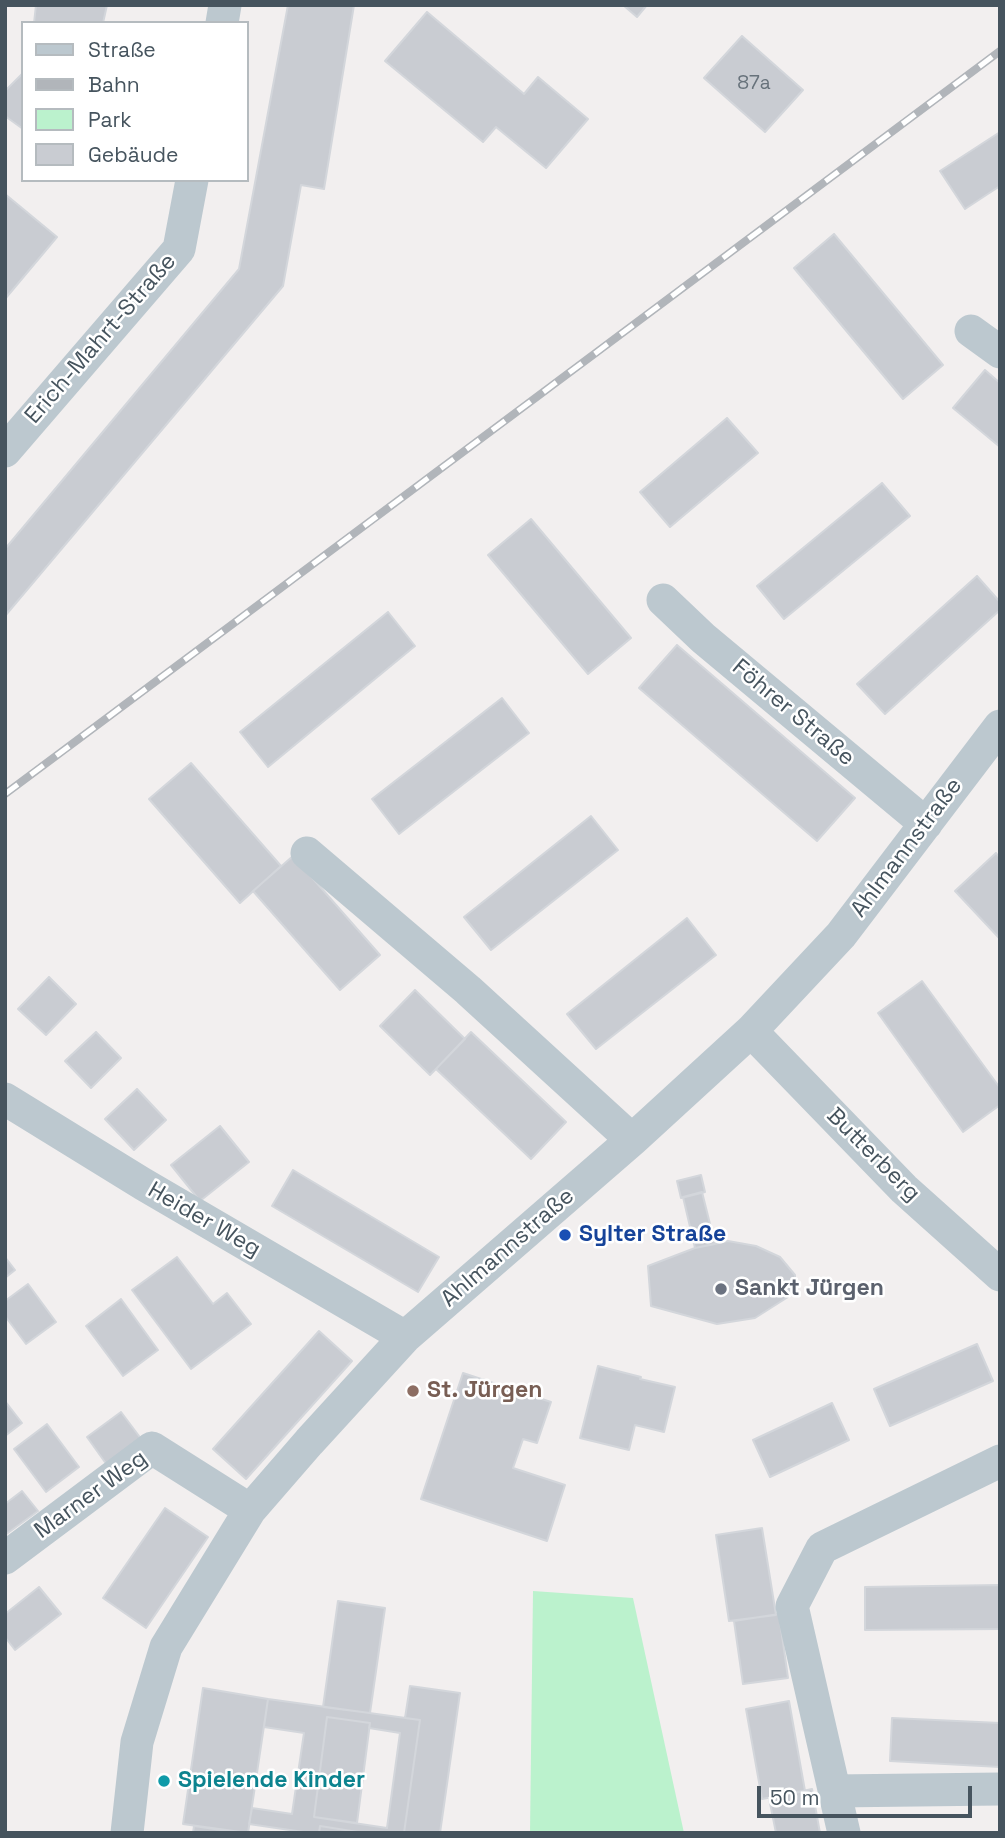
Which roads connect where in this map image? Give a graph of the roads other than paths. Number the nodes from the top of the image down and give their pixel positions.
1 (192, 182) edge
2 (971, 331) dead end
3 (1000, 352) edge
4 (5, 451) edge
5 (663, 600) dead end
6 (1000, 726) edge
7 (926, 824) junction
8 (307, 853) dead end
9 (751, 1031) junction
10 (5, 1099) edge
11 (632, 1140) junction
12 (1000, 1275) edge
13 (405, 1337) junction
14 (1000, 1461) edge
15 (250, 1510) junction
16 (5, 1558) edge
17 (1000, 1789) edge
18 (834, 1791) junction
19 (127, 1833) edge
20 (844, 1833) edge

1 - 4 street, Erich-Mahrt-Straße
2 - 3 street
5 - 7 street, Föhrer Straße
6 - 7 street, Ahlmannstraße
7 - 9 street, Ahlmannstraße
8 - 11 street
9 - 11 street, Ahlmannstraße
9 - 12 street, Butterberg
10 - 13 street, Heider Weg
11 - 13 street, Ahlmannstraße
13 - 15 street, Ahlmannstraße
14 - 18 street
15 - 16 street, Marner Weg
15 - 19 street, Ahlmannstraße
17 - 18 street
18 - 20 street

